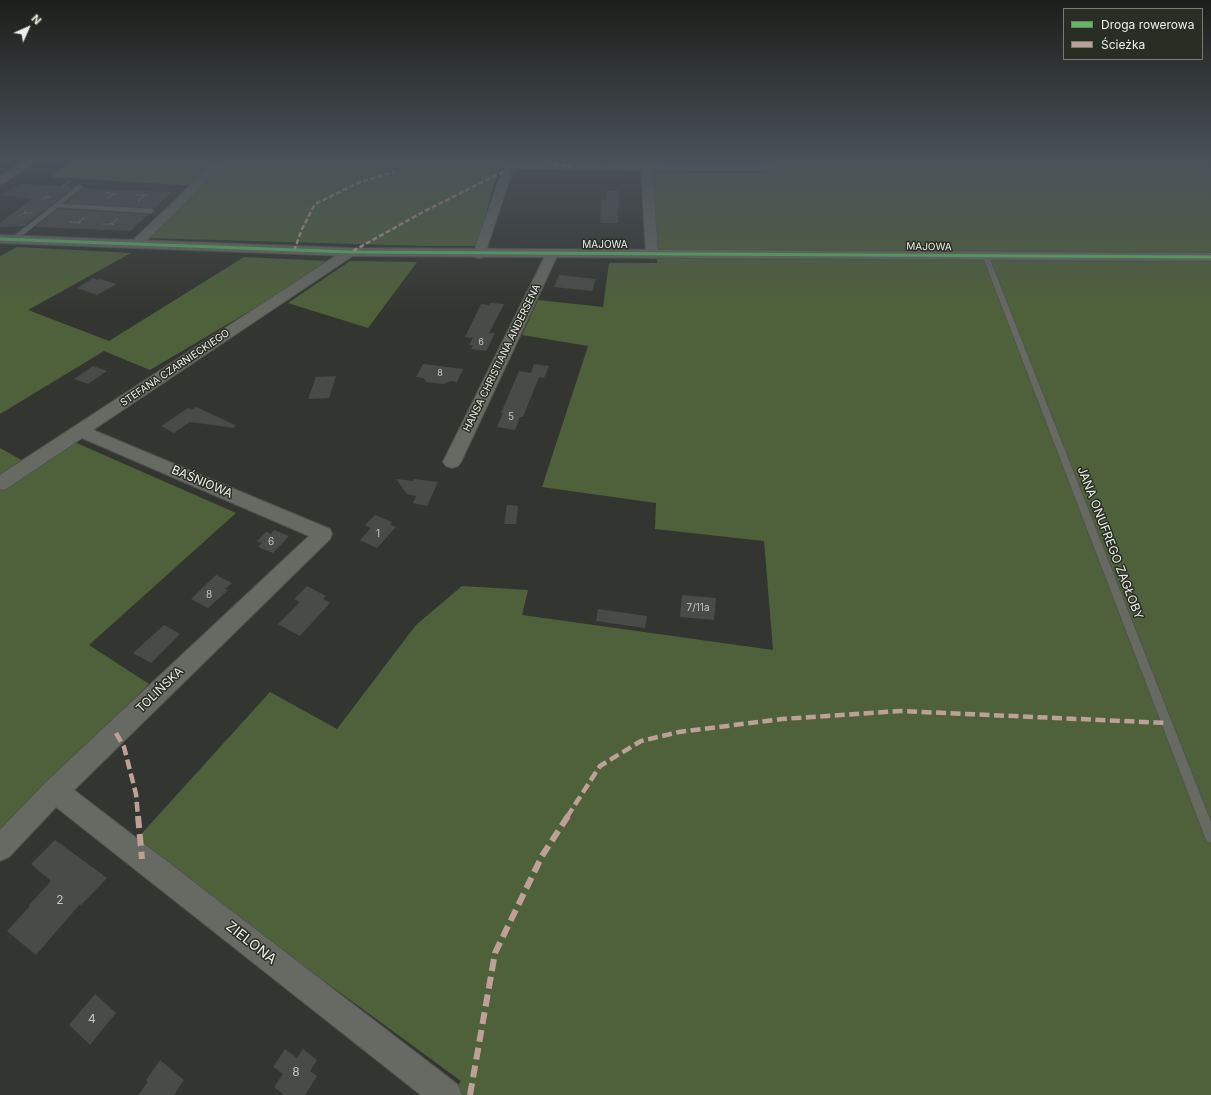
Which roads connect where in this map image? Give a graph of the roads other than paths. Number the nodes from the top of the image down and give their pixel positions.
1 (48, 211) edge
2 (170, 211) edge
3 (493, 211) edge
4 (649, 211) edge
5 (7, 239) edge
6 (135, 245) junction
7 (350, 252) junction
8 (479, 254) junction
9 (552, 254) junction
10 (652, 254) junction
11 (986, 257) junction
12 (1211, 257) edge
13 (81, 431) junction
14 (452, 462) dead end
15 (0, 484) edge
16 (323, 534) joint
17 (55, 791) junction
18 (1211, 837) edge
19 (0, 848) edge
20 (446, 1095) edge

1 - 5 lane
2 - 6 street
3 - 8 street
4 - 10 street
5 - 6 street, MAJOWA
6 - 7 street, MAJOWA
7 - 8 street, MAJOWA
7 - 13 street, STEFANA CZARNIECKIEGO
8 - 9 street, MAJOWA
9 - 10 street, MAJOWA
9 - 14 street, HANSA CHRISTIANA ANDERSENA
10 - 11 street, MAJOWA
11 - 12 street, MAJOWA
11 - 18 lane, JANA ONUFREGO ZAGŁOBY
13 - 15 street, STEFANA CZARNIECKIEGO
13 - 16 street, BAŚNIOWA
16 - 17 street, TOLIŃSKA
17 - 19 street, TOLIŃSKA
17 - 20 street, ZIELONA

